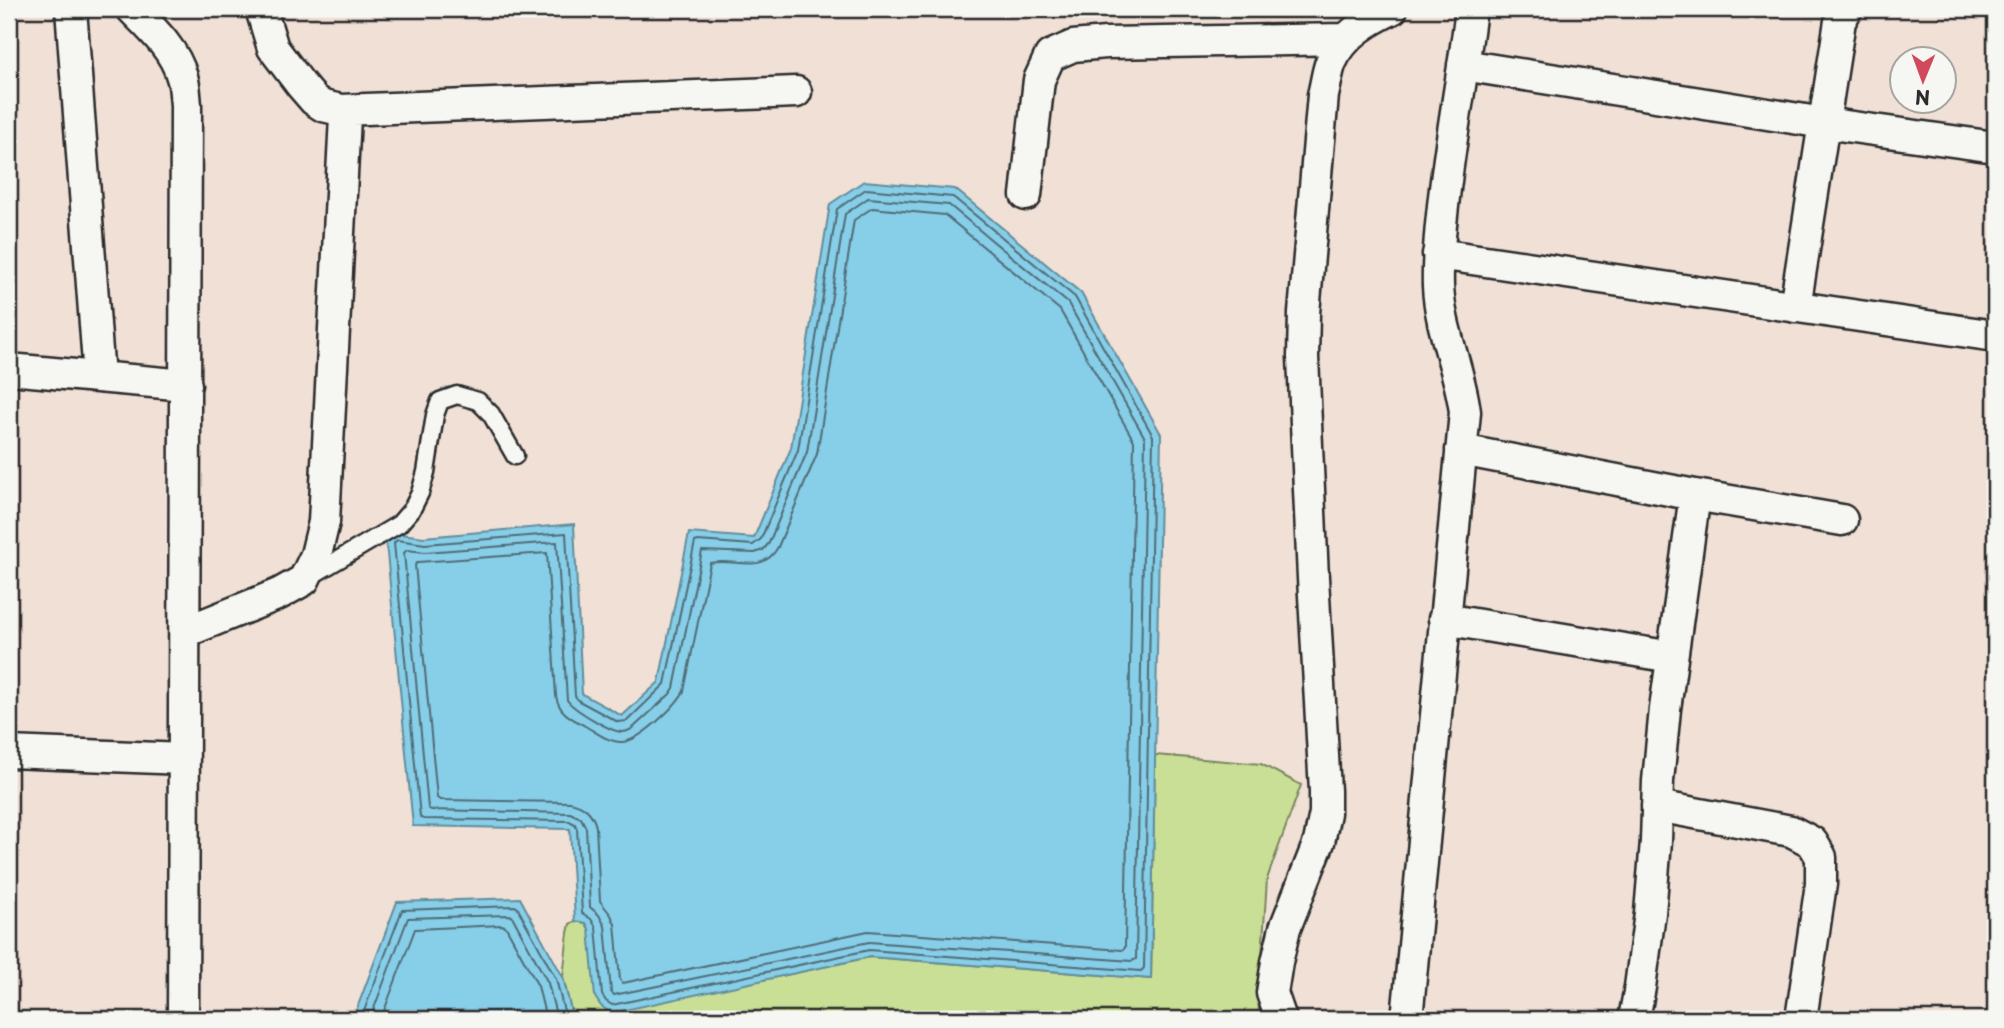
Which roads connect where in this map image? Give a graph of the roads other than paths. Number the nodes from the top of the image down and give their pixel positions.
1 (71, 9) edge
2 (132, 9) edge
3 (261, 9) edge
4 (1392, 9) edge
5 (1471, 9) edge
6 (1847, 9) edge
7 (1345, 39) junction
8 (1463, 65) junction
9 (796, 92) dead end
10 (341, 110) junction
11 (1824, 123) junction
12 (1995, 147) edge
13 (1026, 195) dead end
14 (1438, 254) junction
15 (1795, 307) junction
16 (1995, 336) edge
17 (9, 369) edge
18 (99, 377) junction
19 (186, 385) junction
20 (1461, 450) junction
21 (515, 456) dead end
22 (1695, 495) junction
23 (1842, 520) dead end
24 (304, 580) junction
25 (1444, 619) junction
26 (184, 632) junction
27 (1672, 657) junction
28 (9, 752) edge
29 (184, 759) junction
30 (1657, 806) junction
31 (183, 1019) edge
32 (1281, 1019) edge
33 (1406, 1019) edge
34 (1634, 1019) edge
35 (1801, 1019) edge

1 - 18 street
2 - 19 street
3 - 10 street
4 - 7 street
5 - 8 street
6 - 11 street
7 - 13 street
7 - 32 street
8 - 11 street
8 - 14 street
9 - 10 street
10 - 24 street
11 - 12 street
11 - 15 street
14 - 15 street
14 - 20 street
15 - 16 street
17 - 18 street
18 - 19 street
19 - 26 street
20 - 22 street
20 - 25 street
21 - 24 lane
22 - 23 street
22 - 27 street
24 - 26 street
25 - 27 street
25 - 33 street
26 - 29 street
27 - 30 street
28 - 29 street
29 - 31 street
30 - 34 street
30 - 35 street

